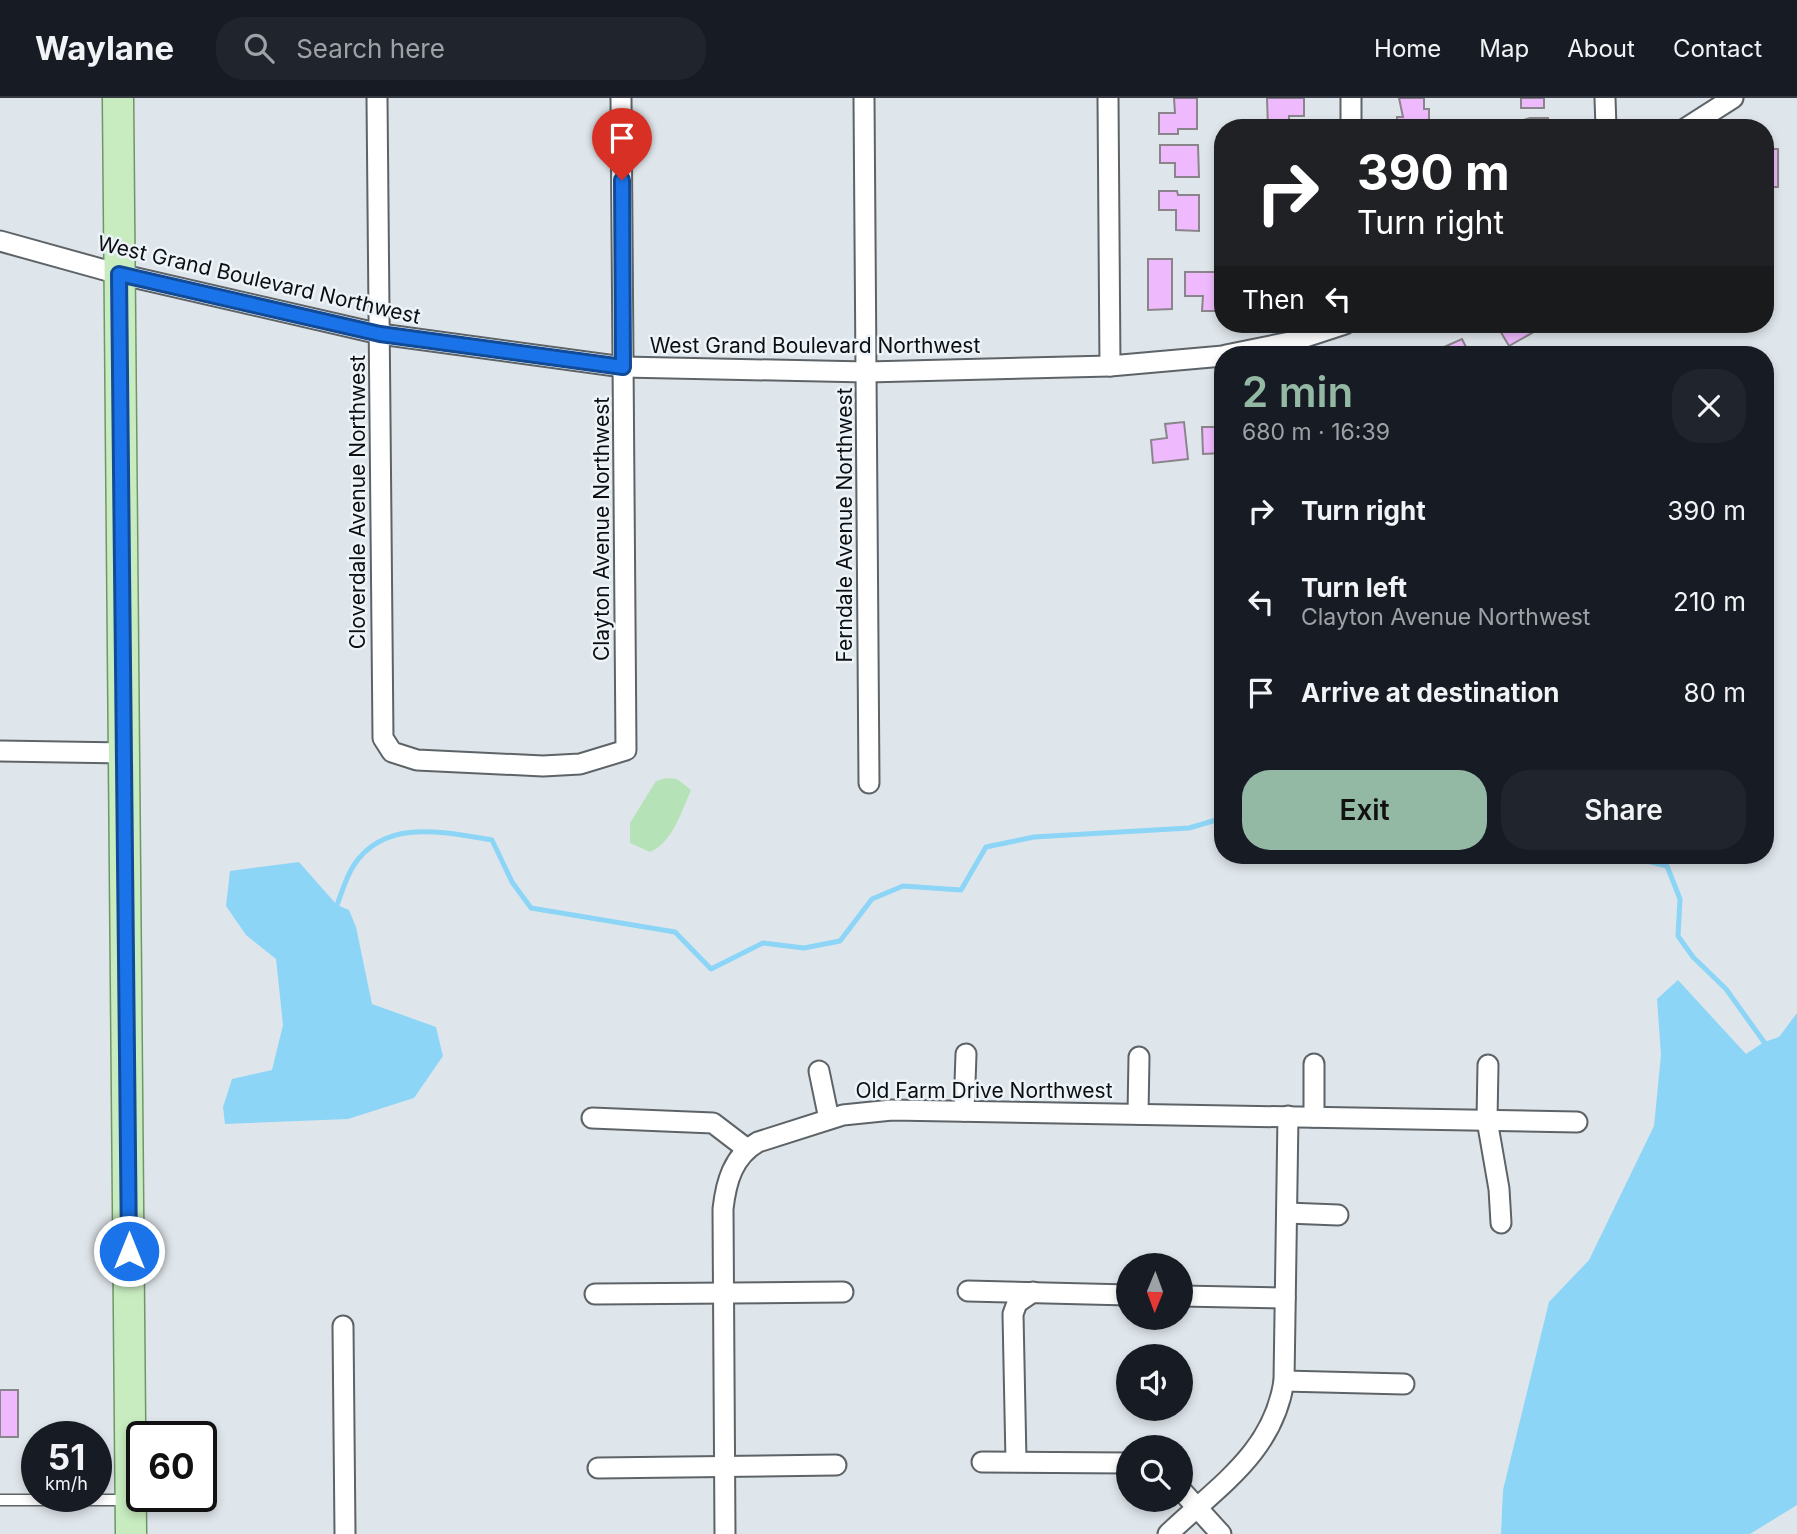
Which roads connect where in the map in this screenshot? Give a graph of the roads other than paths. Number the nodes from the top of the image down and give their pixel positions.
1 (118, 98) edge
2 (377, 98) edge
3 (621, 98) edge
4 (864, 98) edge
5 (1108, 98) edge
6 (1351, 98) edge
7 (1605, 98) edge
8 (1733, 98) edge
9 (1351, 119) edge
10 (1606, 119) edge
11 (1700, 119) edge
12 (0, 241) edge
13 (119, 274) junction
14 (1318, 333) edge
15 (380, 334) junction
16 (1270, 346) edge
17 (1214, 356) edge
18 (1110, 366) junction
19 (623, 367) junction
20 (867, 372) junction
21 (626, 750) joint
22 (0, 751) edge
23 (125, 753) junction
24 (869, 783) dead end
25 (966, 1054) dead end
26 (1139, 1057) dead end
27 (1314, 1064) dead end
28 (1488, 1065) dead end
29 (819, 1071) dead end
30 (964, 1111) junction
31 (1138, 1114) junction
32 (1288, 1116) junction
33 (1314, 1117) junction
34 (592, 1118) dead end
35 (829, 1119) junction
36 (1487, 1120) junction
37 (1577, 1122) dead end
38 (747, 1149) junction
39 (1287, 1213) junction
40 (1338, 1215) dead end
41 (1501, 1223) dead end
42 (968, 1291) dead end
43 (843, 1292) dead end
44 (723, 1293) junction
45 (1033, 1293) junction
46 (595, 1294) dead end
47 (1116, 1295) edge
48 (1194, 1296) edge
49 (1285, 1298) junction
50 (343, 1326) dead end
51 (1284, 1381) junction
52 (1404, 1384) dead end
53 (130, 1421) edge
54 (1016, 1461) junction
55 (982, 1462) dead end
56 (1116, 1463) edge
57 (835, 1465) dead end
58 (724, 1466) junction
59 (598, 1468) dead end
60 (0, 1500) edge
61 (126, 1500) edge
62 (1193, 1503) edge
63 (1197, 1507) junction
64 (131, 1512) edge
65 (131, 1534) edge
66 (345, 1534) edge
67 (724, 1534) edge
68 (1168, 1534) edge
69 (1221, 1534) edge

1 - 13 main road
2 - 15 street, Cloverdale Avenue Northwest
3 - 19 street, Clayton Avenue Northwest
4 - 20 street, Ferndale Avenue Northwest
5 - 18 street
6 - 9 street
7 - 10 street
8 - 11 street
12 - 13 street, West Grand Boulevard Northwest
13 - 15 street, West Grand Boulevard Northwest
13 - 23 main road
14 - 16 street, West Grand Boulevard Northwest
15 - 19 street, West Grand Boulevard Northwest
15 - 21 street, Cloverdale Avenue Northwest
17 - 18 street, West Grand Boulevard Northwest
18 - 20 street, West Grand Boulevard Northwest
19 - 20 street, West Grand Boulevard Northwest
19 - 21 street, Clayton Avenue Northwest
20 - 24 street, Ferndale Avenue Northwest
22 - 23 street
23 - 53 main road
25 - 30 street
26 - 31 street
27 - 33 street
28 - 36 street
29 - 35 street
30 - 31 street, Old Farm Drive Northwest
30 - 35 street, Old Farm Drive Northwest
31 - 32 street, Old Farm Drive Northwest
32 - 33 street, Old Farm Drive Northwest
32 - 39 street
33 - 36 street, Old Farm Drive Northwest
34 - 38 street
35 - 38 street, Old Farm Drive Northwest
36 - 37 street, Old Farm Drive Northwest
36 - 41 street
38 - 44 street
39 - 40 street
39 - 49 street
42 - 45 street
43 - 44 street
44 - 46 street
44 - 58 street
45 - 47 street
45 - 54 street
48 - 49 street
49 - 51 street
50 - 66 street
51 - 52 street
51 - 63 street
54 - 55 street
54 - 56 street
57 - 58 street
58 - 59 street
58 - 67 street
60 - 61 lane
62 - 63 street
63 - 68 street
63 - 69 street
64 - 65 main road

